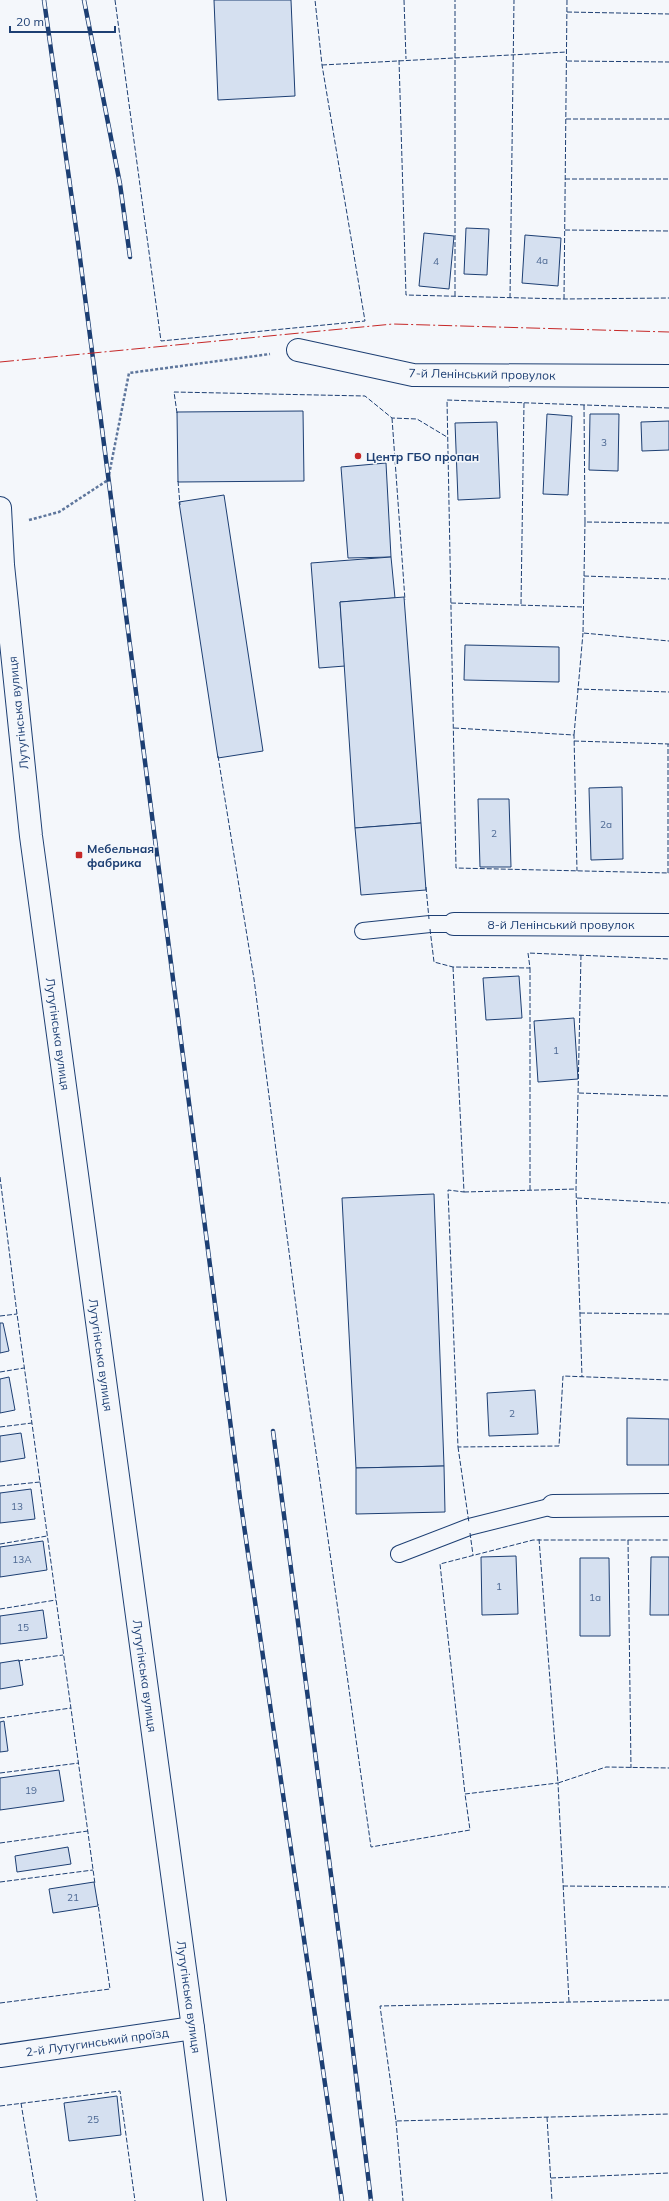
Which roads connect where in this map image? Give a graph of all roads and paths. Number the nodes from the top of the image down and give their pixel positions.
1 (298, 350) joint
2 (669, 376) edge
3 (1, 517) edge
4 (2, 565) edge
5 (454, 924) joint
6 (669, 925) edge
7 (363, 931) dead end
8 (669, 1505) edge
9 (553, 1506) joint
10 (399, 1554) dead end
11 (193, 2028) junction
12 (0, 2056) edge
13 (215, 2201) edge

1 - 2 main road, 7-й Ленінський провулок
1 - 3 path
3 - 4 main road, Лутугінська вулиця
4 - 11 main road, Лутугінська вулиця
5 - 6 main road, 8-й Ленінський провулок
5 - 7 lane
8 - 9 main road
9 - 10 lane
11 - 12 main road, 2-й Лутугинський проїзд
11 - 13 main road, Лутугінська вулиця

